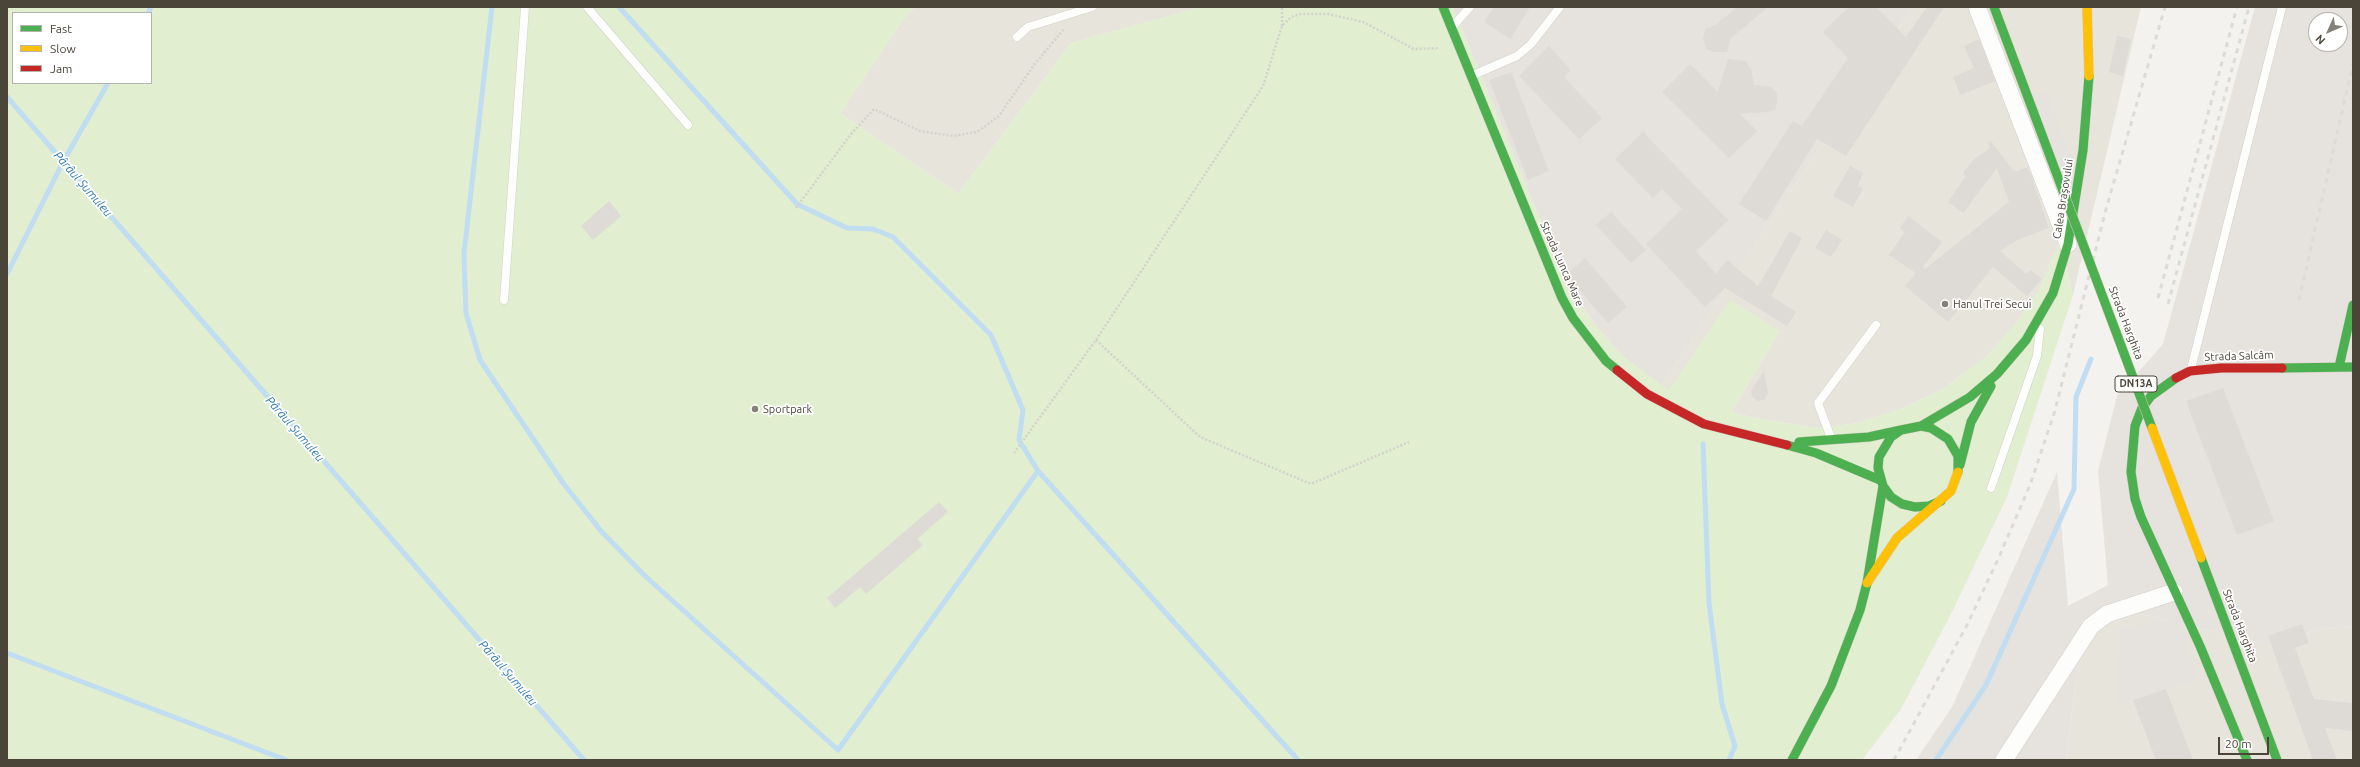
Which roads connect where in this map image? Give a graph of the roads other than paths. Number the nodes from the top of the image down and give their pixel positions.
1 (525, 7) edge
2 (587, 7) edge
3 (1092, 7) edge
4 (1443, 7) edge
5 (1470, 7) edge
6 (1560, 7) edge
7 (1977, 7) edge
8 (1994, 7) edge
9 (2087, 7) edge
10 (2282, 7) edge
11 (1451, 28) junction
12 (1017, 37) dead end
13 (1470, 76) junction
14 (688, 125) dead end
15 (2068, 244) junction
16 (504, 300) dead end
17 (2353, 305) edge
18 (2041, 317) junction
19 (1876, 325) dead end
20 (2339, 367) junction
21 (2353, 368) edge
22 (2190, 372) junction
23 (1997, 374) junction
24 (1921, 426) junction
25 (1901, 430) junction
26 (1832, 440) junction
27 (1785, 443) junction
28 (1959, 466) junction
29 (1881, 483) junction
30 (1991, 488) dead end
31 (1941, 501) junction
32 (1867, 583) junction
33 (2174, 592) junction
34 (1792, 760) edge
35 (2004, 760) edge
36 (2247, 760) edge
37 (2277, 760) edge

1 - 16 lane
2 - 14 lane
3 - 12 lane
4 - 11 main road, Strada Lunca Mare
5 - 11 lane
6 - 13 lane
7 - 15 street
8 - 37 main road, Strada Harghita / DN13A, bridge
9 - 15 main road, Calea Brașovului
10 - 22 lane
11 - 13 main road, Strada Lunca Mare
13 - 27 main road, Strada Lunca Mare
15 - 18 main road, Calea Brașovului
17 - 20 main road
18 - 23 main road, Calea Brașovului
18 - 30 lane
19 - 26 lane
20 - 21 main road, Strada Salcâm
20 - 22 main road, Strada Salcâm
22 - 33 main road, Strada Salcâm
23 - 24 main road, Calea Brașovului
23 - 28 main road, Calea Brașovului
24 - 25 main road
24 - 28 main road
25 - 26 main road, Strada Lunca Mare
25 - 29 main road
26 - 27 main road, Strada Lunca Mare
27 - 29 main road, Strada Lunca Mare
28 - 31 main road
29 - 31 main road
29 - 32 main road
31 - 32 main road
32 - 34 main road
33 - 35 street
33 - 36 main road

